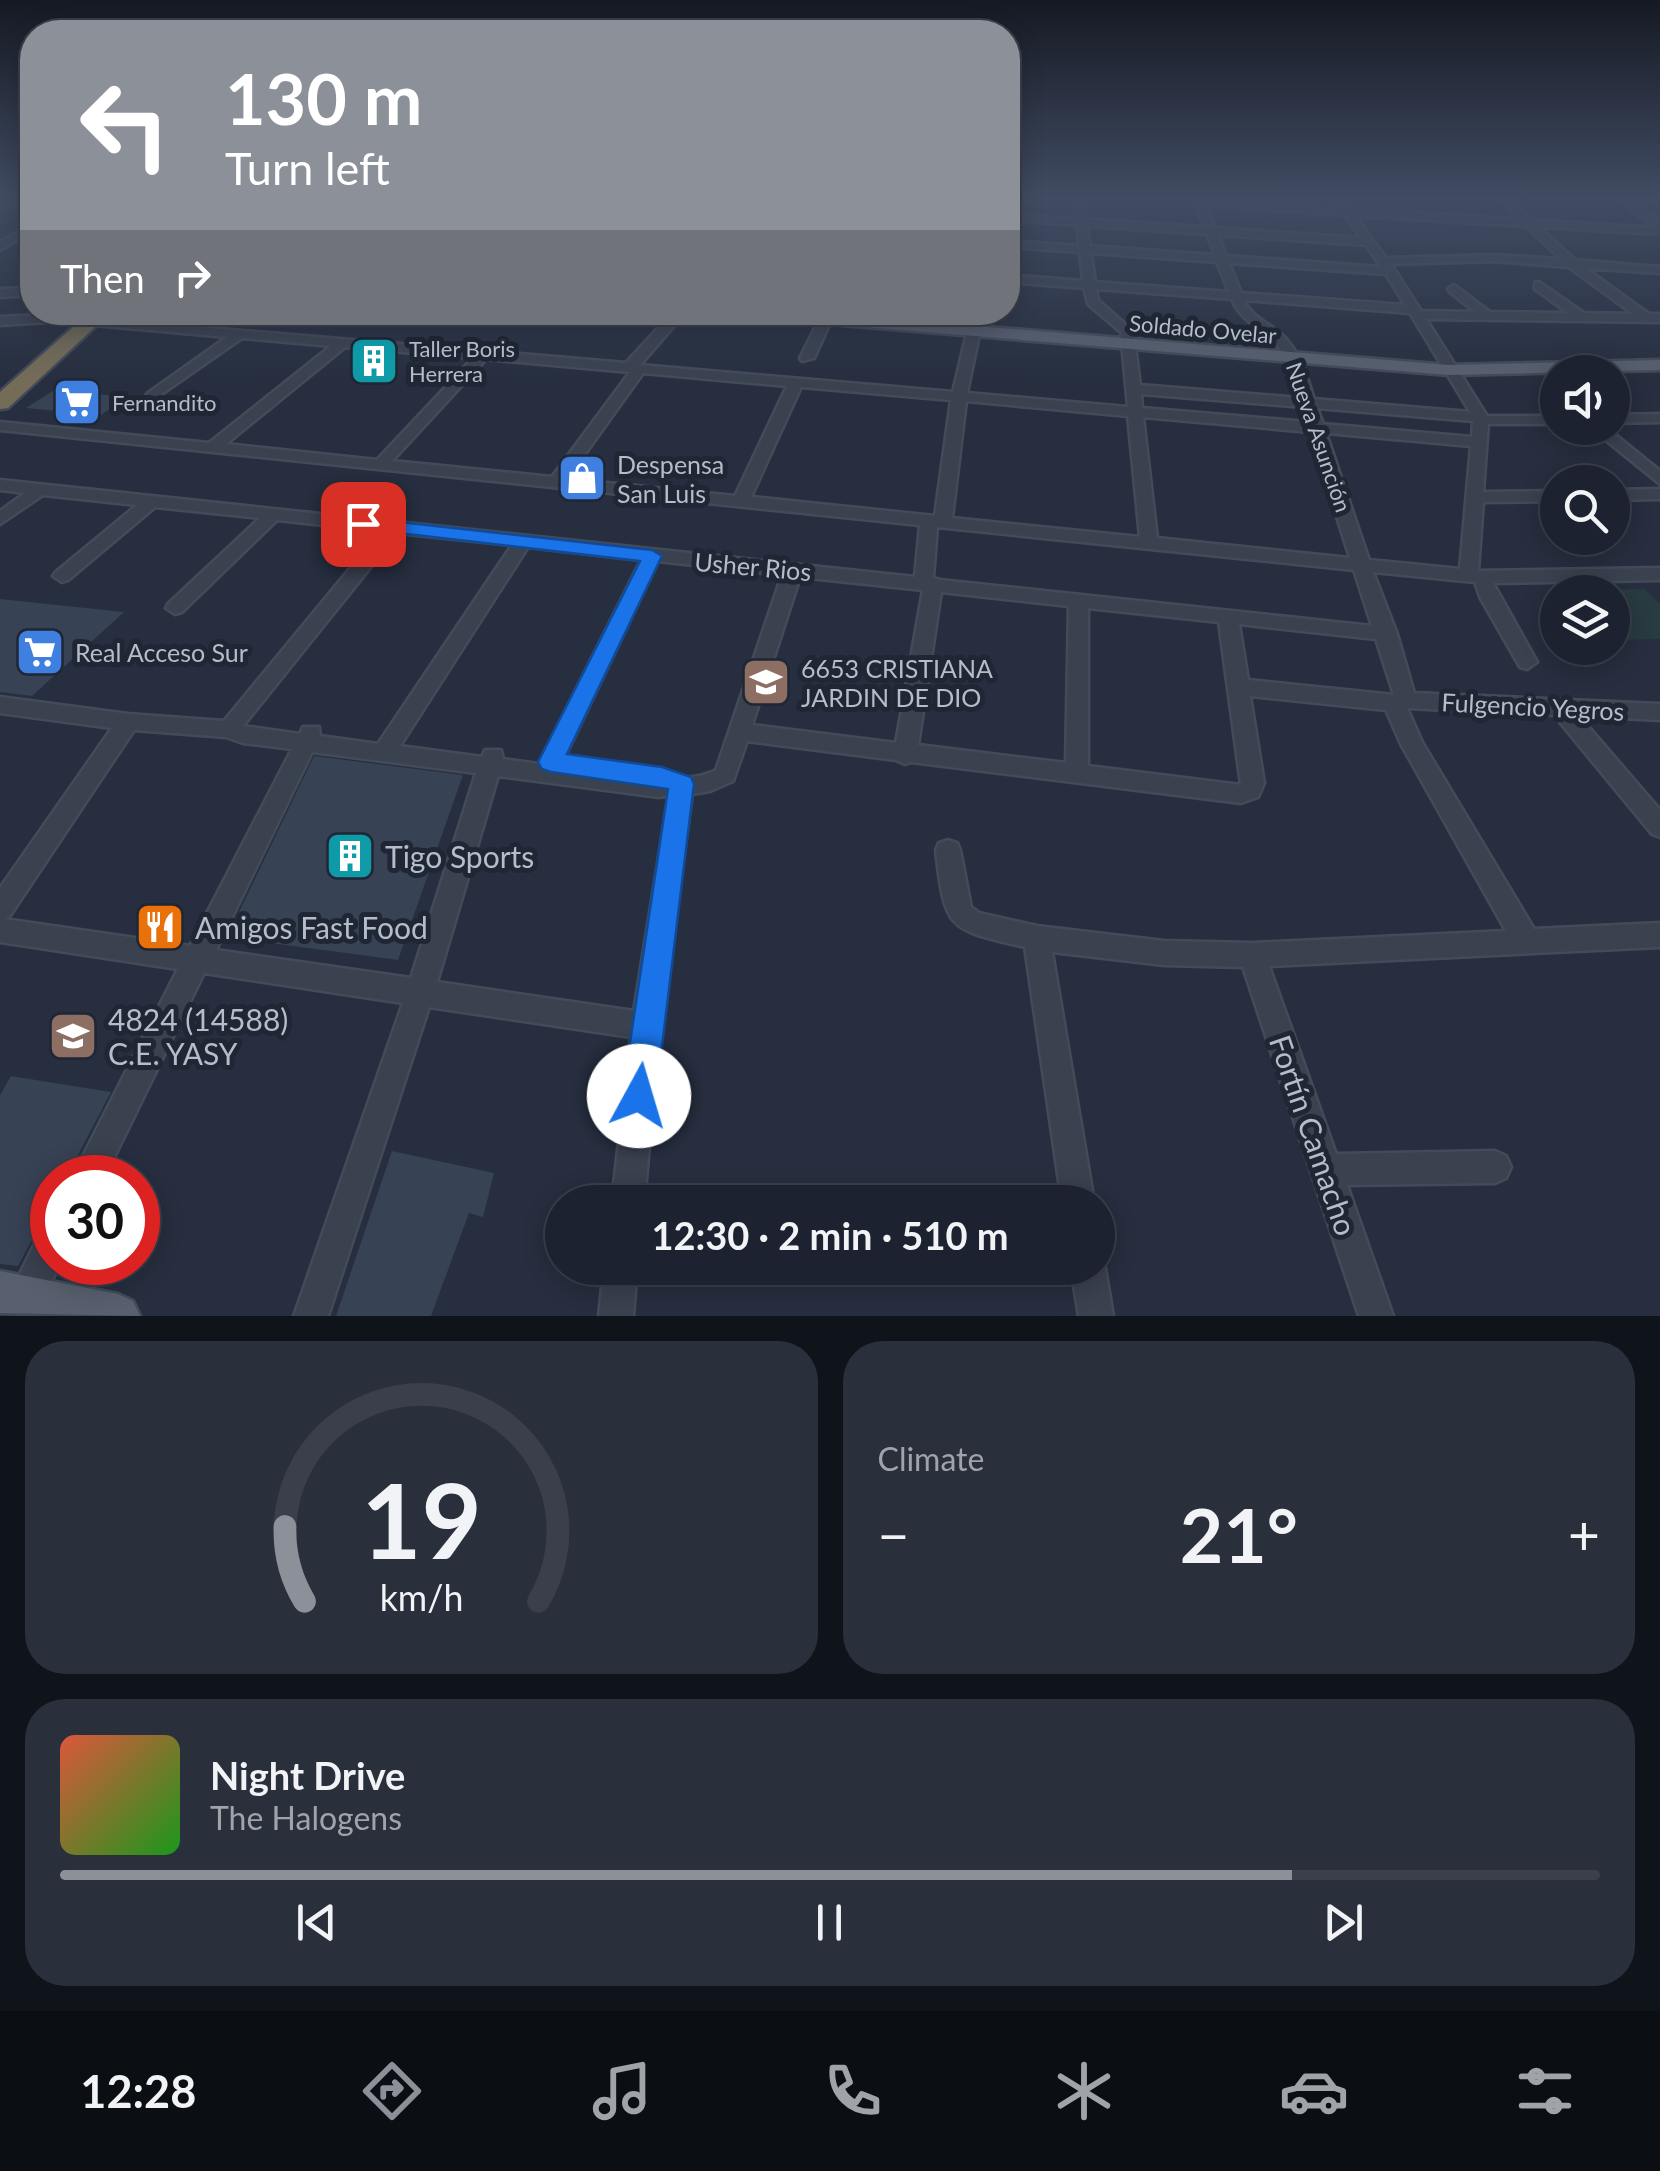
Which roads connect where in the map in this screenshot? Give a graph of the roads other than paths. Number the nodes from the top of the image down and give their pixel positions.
1 (1087, 257) edge
2 (1197, 257) edge
3 (1380, 257) edge
4 (1565, 257) edge
5 (1221, 259) junction
6 (1571, 263) junction
7 (1386, 266) junction
8 (1660, 270) edge
9 (1020, 279) edge
10 (1090, 284) junction
11 (1538, 286) dead end
12 (1454, 289) dead end
13 (1234, 296) junction
14 (1414, 312) junction
15 (1490, 318) junction
16 (1582, 318) junction
17 (1653, 318) edge
18 (82, 325) edge
19 (84, 325) edge
20 (176, 325) edge
21 (669, 325) edge
22 (823, 325) edge
23 (909, 325) edge
24 (975, 325) edge
25 (1660, 328) edge
26 (240, 333) junction
27 (974, 333) junction
28 (342, 342) junction
29 (1129, 345) junction
30 (483, 355) junction
31 (807, 358) dead end
32 (1294, 359) junction
33 (1660, 365) edge
34 (634, 368) junction
35 (1449, 370) junction
36 (796, 382) junction
37 (1131, 388) junction
38 (0, 390) edge
39 (152, 396) dead end
40 (959, 396) junction
41 (0, 403) edge
42 (1309, 404) junction
43 (1133, 411) junction
44 (1482, 418) junction
45 (1660, 418) edge
46 (1630, 419) edge
47 (1540, 420) edge
48 (0, 426) edge
49 (1317, 426) junction
50 (1480, 442) junction
51 (1619, 445) edge
52 (212, 447) junction
53 (382, 463) junction
54 (1660, 479) edge
55 (558, 482) junction
56 (0, 485) edge
57 (40, 488) junction
58 (1660, 494) edge
59 (1630, 495) edge
60 (1540, 496) edge
61 (1474, 497) junction
62 (154, 499) junction
63 (741, 501) junction
64 (274, 514) junction
65 (0, 519) edge
66 (936, 520) junction
67 (393, 528) junction
68 (522, 543) junction
69 (1149, 543) junction
70 (652, 556) junction
71 (1363, 566) junction
72 (793, 569) junction
73 (1660, 574) edge
74 (62, 576) dead end
75 (1475, 576) junction
76 (929, 584) junction
77 (1079, 600) junction
78 (175, 608) dead end
79 (1228, 618) junction
80 (1387, 634) junction
81 (1527, 662) dead end
82 (1239, 687) junction
83 (1400, 702) junction
84 (0, 705) edge
85 (1561, 708) junction
86 (1660, 712) edge
87 (128, 722) junction
88 (232, 730) junction
89 (741, 732) junction
90 (308, 737) junction
91 (387, 748) junction
92 (905, 755) junction
93 (491, 761) junction
94 (548, 768) junction
95 (1077, 776) junction
96 (677, 784) junction
97 (1660, 827) edge
98 (948, 850) dead end
99 (0, 909) edge
100 (0, 930) edge
101 (1660, 935) edge
102 (1037, 938) junction
103 (1526, 942) junction
104 (1252, 955) junction
105 (199, 958) junction
106 (421, 990) junction
107 (646, 1026) junction
108 (99, 1155) edge
109 (1495, 1167) dead end
110 (1326, 1170) junction
111 (630, 1185) edge
112 (1075, 1185) edge
113 (30, 1273) edge
114 (620, 1285) edge
115 (1091, 1285) edge
116 (13, 1294) edge
117 (118, 1316) edge
118 (311, 1316) edge
119 (616, 1316) edge
120 (1096, 1316) edge
121 (1376, 1316) edge

1 - 10 street
2 - 5 street
3 - 7 street
4 - 6 street
5 - 7 street
5 - 13 street, Nueva Asunción
6 - 7 street
6 - 8 street
6 - 17 street
7 - 14 street
9 - 10 street
10 - 13 street
10 - 29 street
11 - 16 street
12 - 15 street
13 - 14 street
13 - 32 street, Nueva Asunción
14 - 15 street
14 - 35 street
15 - 16 street
16 - 17 street
17 - 25 street
18 - 38 highway
19 - 41 highway
20 - 26 street
21 - 34 street
22 - 31 street
23 - 27 main road, Soldado Ovelar
24 - 27 street
26 - 28 street
26 - 39 street
27 - 29 main road, Soldado Ovelar
27 - 40 street
28 - 30 street
28 - 52 street
29 - 32 main road, Soldado Ovelar
29 - 37 street
30 - 34 street
30 - 53 street
32 - 35 main road, Soldado Ovelar
32 - 42 street, Nueva Asunción
33 - 35 main road, Soldado Ovelar
34 - 36 street
34 - 55 street
35 - 44 street
36 - 40 street
36 - 63 street
37 - 42 street
37 - 43 street
40 - 43 street
40 - 66 street
42 - 44 street
42 - 49 street, Nueva Asunción
43 - 49 street
43 - 69 street
44 - 47 street
44 - 50 street
45 - 46 street
48 - 52 street
49 - 50 street
49 - 71 street, Nueva Asunción
50 - 61 street
51 - 54 street
52 - 53 street
53 - 55 street
55 - 63 street
56 - 57 street, Usher Rios
57 - 62 street, Usher Rios
57 - 65 street
58 - 59 street
60 - 61 street
61 - 75 street
62 - 64 street, Usher Rios
62 - 74 street
63 - 66 street
64 - 67 street, Usher Rios
64 - 78 street
66 - 69 street
66 - 76 street
67 - 68 street, Usher Rios
67 - 88 street
68 - 70 street, Usher Rios
68 - 91 street
69 - 71 street
70 - 72 street, Usher Rios
70 - 94 street
71 - 75 street
71 - 80 street, Nueva Asunción
72 - 76 street, Usher Rios
72 - 89 street
73 - 75 street
75 - 81 street
76 - 77 street, Usher Rios
76 - 92 street
77 - 79 street, Usher Rios
77 - 95 street
79 - 80 street, Usher Rios
79 - 82 street
80 - 83 street, Nueva Asunción
82 - 83 street, Fulgencio Yegros
82 - 95 street
83 - 85 street, Fulgencio Yegros
83 - 103 street, Nueva Asunción
84 - 87 street
85 - 86 street, Fulgencio Yegros
85 - 97 street
87 - 88 street
87 - 99 street
88 - 90 street
89 - 92 street
89 - 96 street
90 - 91 street
90 - 105 street
91 - 93 street
92 - 95 street
93 - 94 street
93 - 106 street
94 - 96 street
96 - 107 street
98 - 102 street
100 - 105 street
101 - 103 street
102 - 104 street
102 - 112 street
103 - 104 street
104 - 110 street, Fortín Camacho
105 - 106 street
105 - 108 street
106 - 107 street
106 - 118 street
107 - 111 street
109 - 110 street
110 - 121 street, Fortín Camacho
113 - 116 street
114 - 119 street
115 - 120 street
116 - 117 main road

